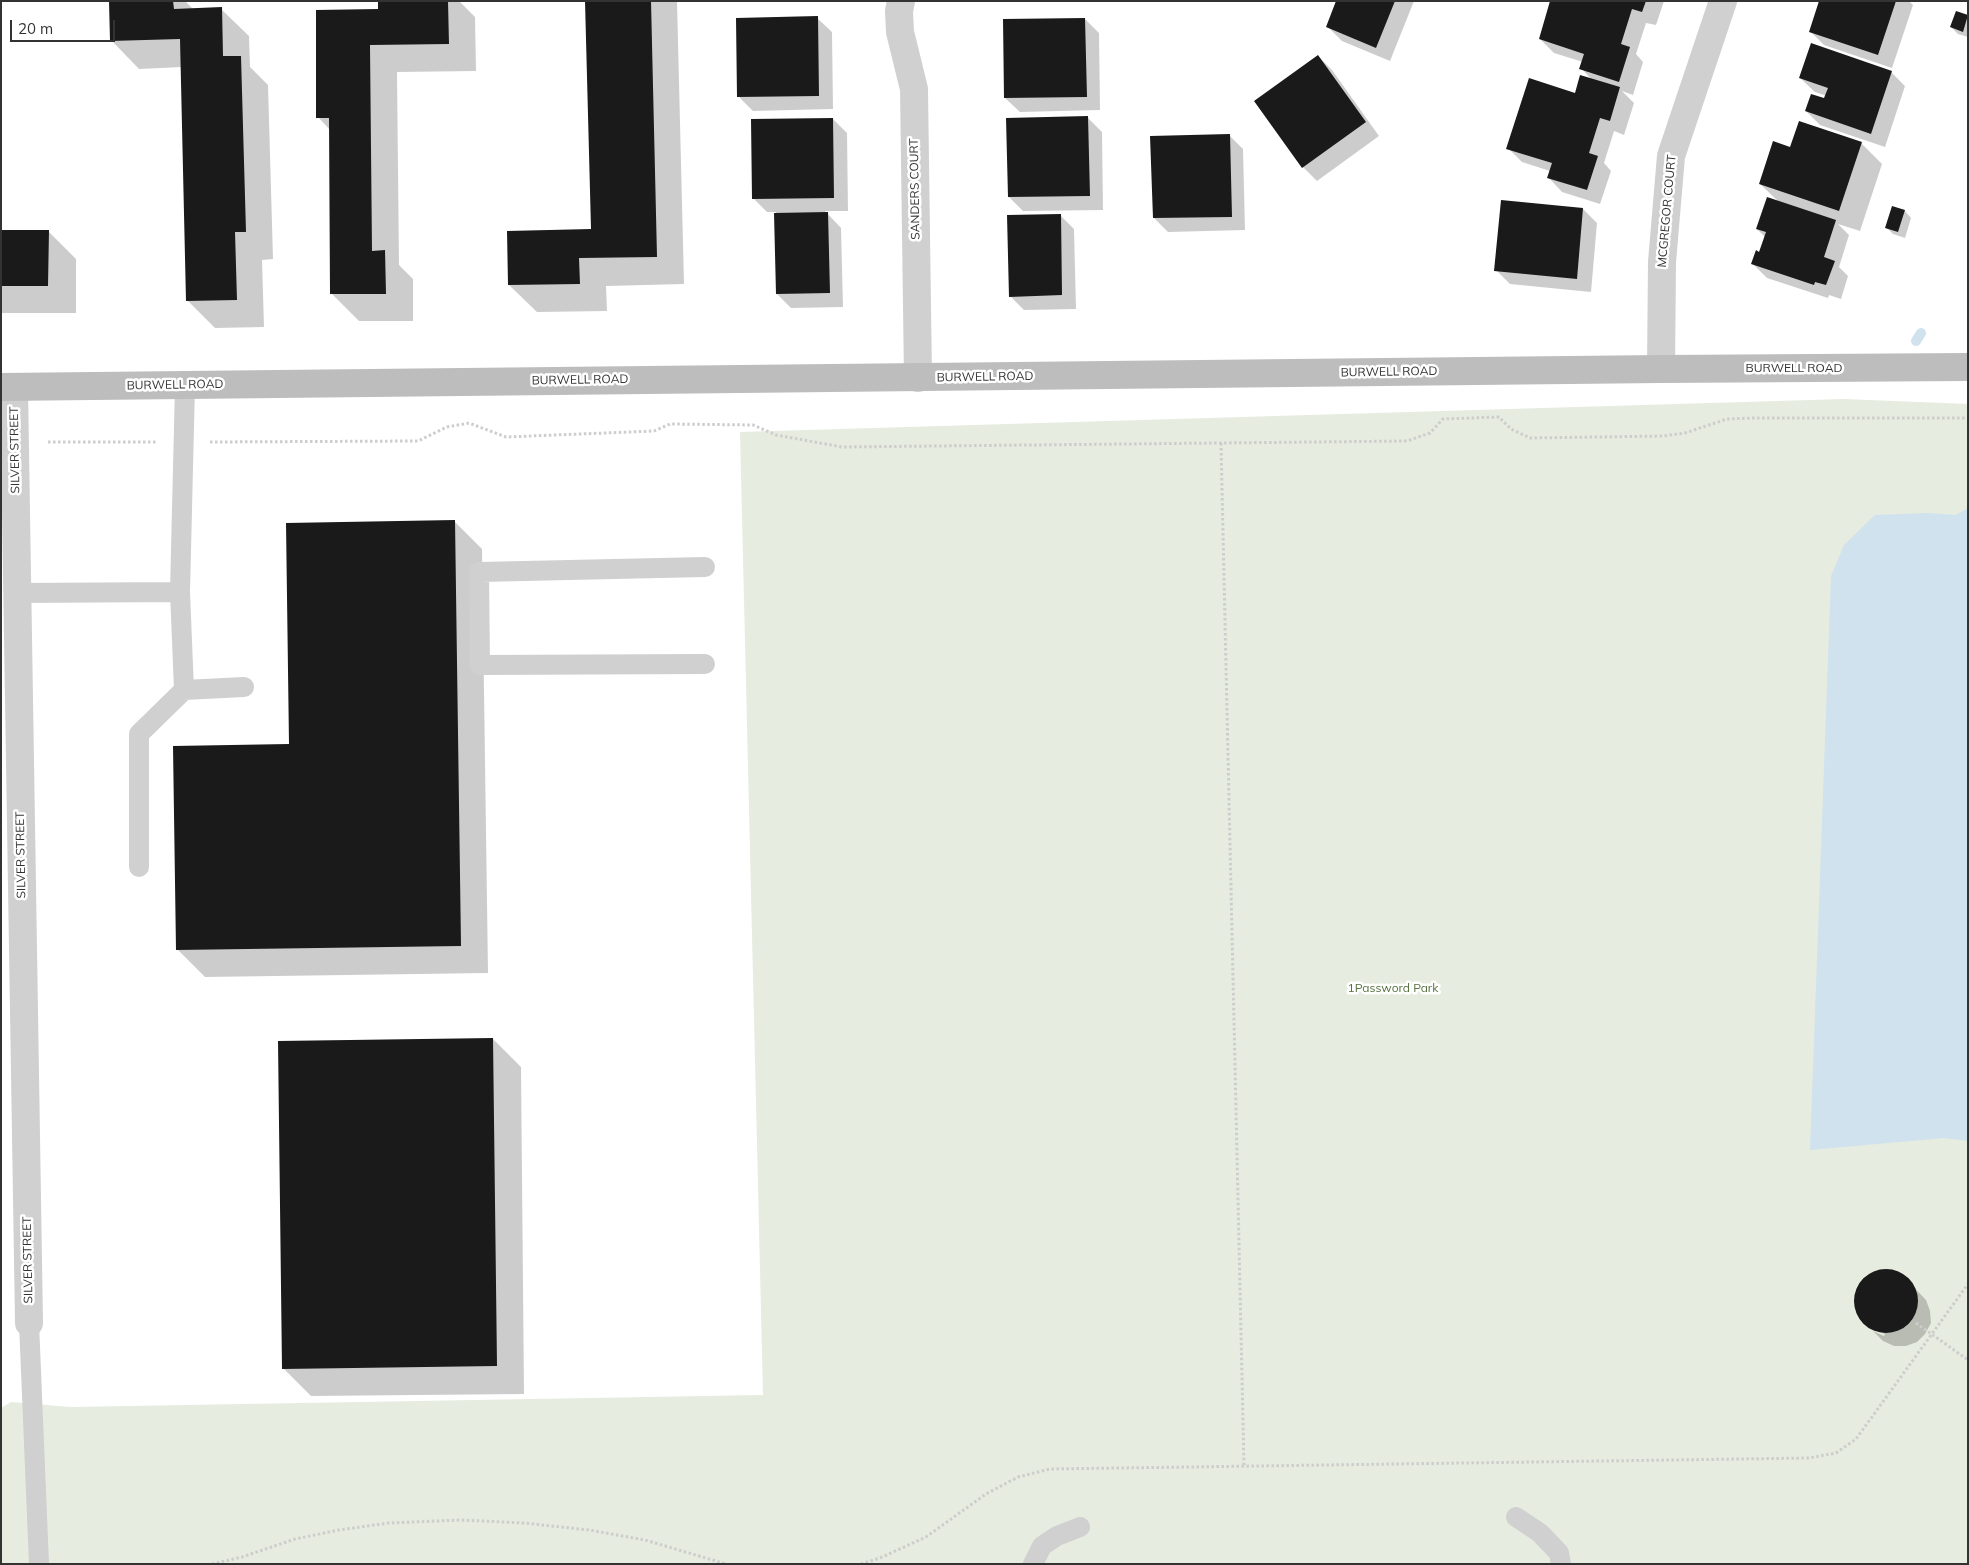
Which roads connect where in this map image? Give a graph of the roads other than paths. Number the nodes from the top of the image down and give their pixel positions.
1 (901, 1) edge
2 (1723, 1) edge
3 (1968, 367) edge
4 (1661, 369) junction
5 (918, 378) junction
6 (185, 385) junction
7 (7, 387) edge
8 (705, 567) dead end
9 (180, 592) junction
10 (17, 593) junction
11 (705, 664) dead end
12 (244, 687) dead end
13 (184, 690) junction
14 (139, 867) dead end
15 (29, 1323) joint
16 (1516, 1517) dead end
17 (1080, 1527) dead end
18 (39, 1564) edge
19 (1033, 1564) edge
20 (1561, 1564) edge

1 - 5 street, SANDERS COURT
2 - 4 street, MCGREGOR COURT
3 - 4 main road, BURWELL ROAD
4 - 5 main road, BURWELL ROAD
5 - 6 main road, BURWELL ROAD
6 - 7 main road, BURWELL ROAD
6 - 9 lane
7 - 10 street, SILVER STREET
8 - 11 lane
9 - 10 lane
9 - 13 lane
10 - 15 street, SILVER STREET
12 - 13 lane
13 - 14 lane
15 - 18 lane
16 - 20 lane
17 - 19 lane

